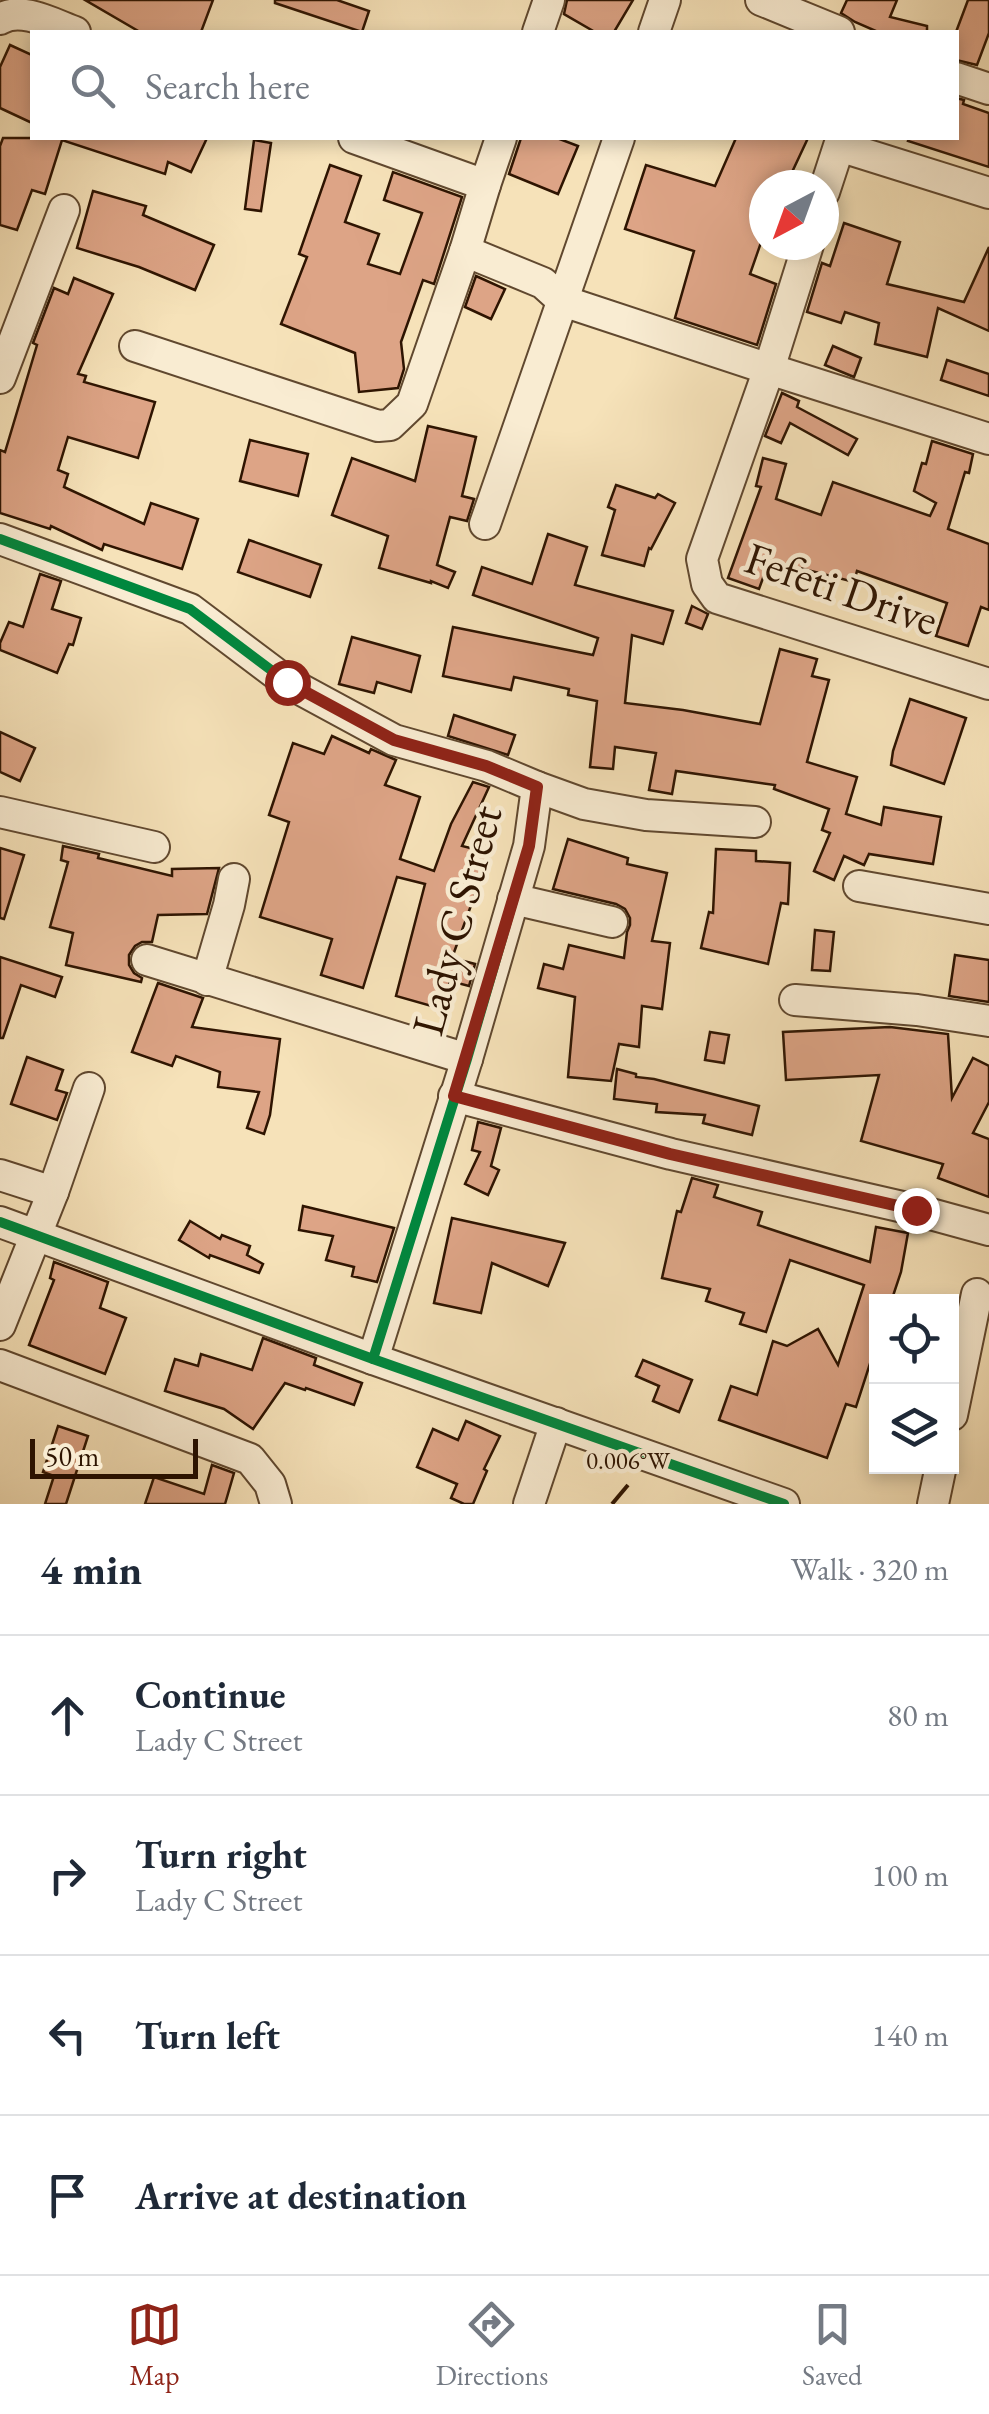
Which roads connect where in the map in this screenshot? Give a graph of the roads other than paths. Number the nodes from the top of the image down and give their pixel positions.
1 (550, 0) edge
2 (666, 0) edge
3 (761, 0) edge
4 (0, 19) edge
5 (70, 20) edge
6 (539, 30) edge
7 (655, 30) edge
8 (834, 30) edge
9 (959, 79) edge
10 (989, 89) edge
11 (360, 140) edge
12 (500, 140) edge
13 (618, 140) edge
14 (840, 142) edge
15 (831, 170) edge
16 (484, 185) junction
17 (989, 192) edge
18 (64, 210) dead end
19 (466, 251) junction
20 (803, 260) edge
21 (564, 300) junction
22 (135, 346) dead end
23 (769, 369) junction
24 (0, 378) edge
25 (989, 439) edge
26 (485, 524) dead end
27 (0, 539) edge
28 (989, 684) edge
29 (537, 787) junction
30 (0, 812) edge
31 (754, 822) dead end
32 (154, 846) dead end
33 (234, 879) dead end
34 (859, 886) dead end
35 (514, 898) junction
36 (989, 908) edge
37 (612, 922) dead end
38 (147, 960) dead end
39 (207, 980) junction
40 (795, 1000) dead end
41 (989, 1022) edge
42 (466, 1059) junction
43 (89, 1088) dead end
44 (454, 1096) junction
45 (0, 1176) edge
46 (53, 1192) junction
47 (0, 1222) edge
48 (989, 1230) edge
49 (36, 1235) junction
50 (977, 1294) dead end
51 (0, 1324) edge
52 (373, 1359) junction
53 (0, 1365) edge
54 (958, 1384) edge
55 (556, 1423) junction
56 (939, 1474) edge
57 (713, 1492) edge
58 (276, 1504) edge
59 (528, 1504) edge
60 (784, 1504) edge
61 (933, 1504) edge

1 - 6 street
2 - 7 street
3 - 8 street
4 - 5 street
9 - 10 street
11 - 16 street
12 - 16 street
13 - 21 street
14 - 15 street
14 - 17 street
16 - 19 street
18 - 24 street
19 - 21 street
19 - 22 street
20 - 23 street, Fefeti Drive
21 - 23 street
21 - 26 street
23 - 25 street
23 - 28 street, Fefeti Drive
27 - 29 street, Lady C Street
29 - 31 street
29 - 35 street, Lady C Street
30 - 32 street
33 - 39 street
34 - 36 street
35 - 37 street
35 - 42 street, Lady C Street
38 - 39 street
39 - 42 street
40 - 41 street
42 - 44 street, Lady C Street
43 - 46 street
44 - 48 street
44 - 52 street, Lady C Street
45 - 46 street
46 - 49 street
47 - 49 street
49 - 51 street
49 - 52 street
50 - 54 street
52 - 55 street
53 - 58 street
55 - 57 street
55 - 59 street
56 - 61 street
57 - 60 street

